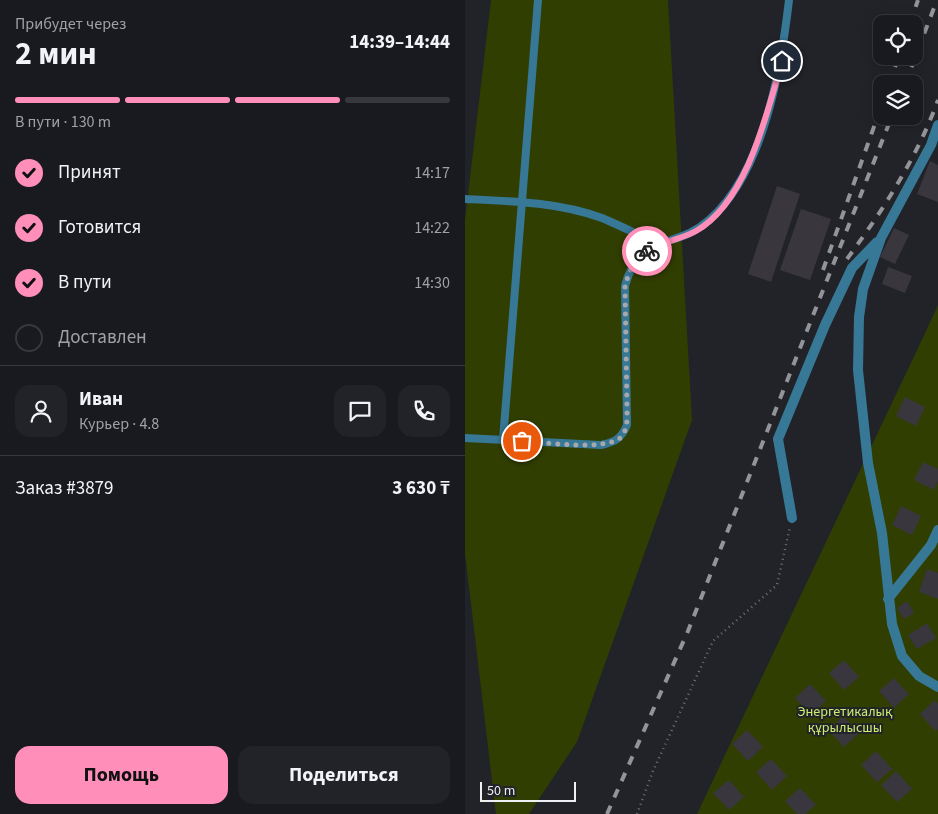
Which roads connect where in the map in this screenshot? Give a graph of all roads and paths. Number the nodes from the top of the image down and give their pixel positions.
1 (538, 0) edge
2 (789, 0) edge
3 (938, 125) edge
4 (465, 198) edge
5 (522, 202) junction
6 (881, 238) junction
7 (658, 244) junction
8 (465, 438) edge
9 (503, 440) junction
10 (792, 518) joint
11 (938, 530) edge
12 (888, 599) junction
13 (938, 687) edge
14 (637, 814) edge

1 - 5 lane
2 - 7 lane
3 - 6 street
4 - 5 lane
5 - 7 lane
5 - 9 lane
6 - 10 street
6 - 12 street
7 - 9 lane
8 - 9 lane
10 - 14 path
11 - 12 street
12 - 13 street

